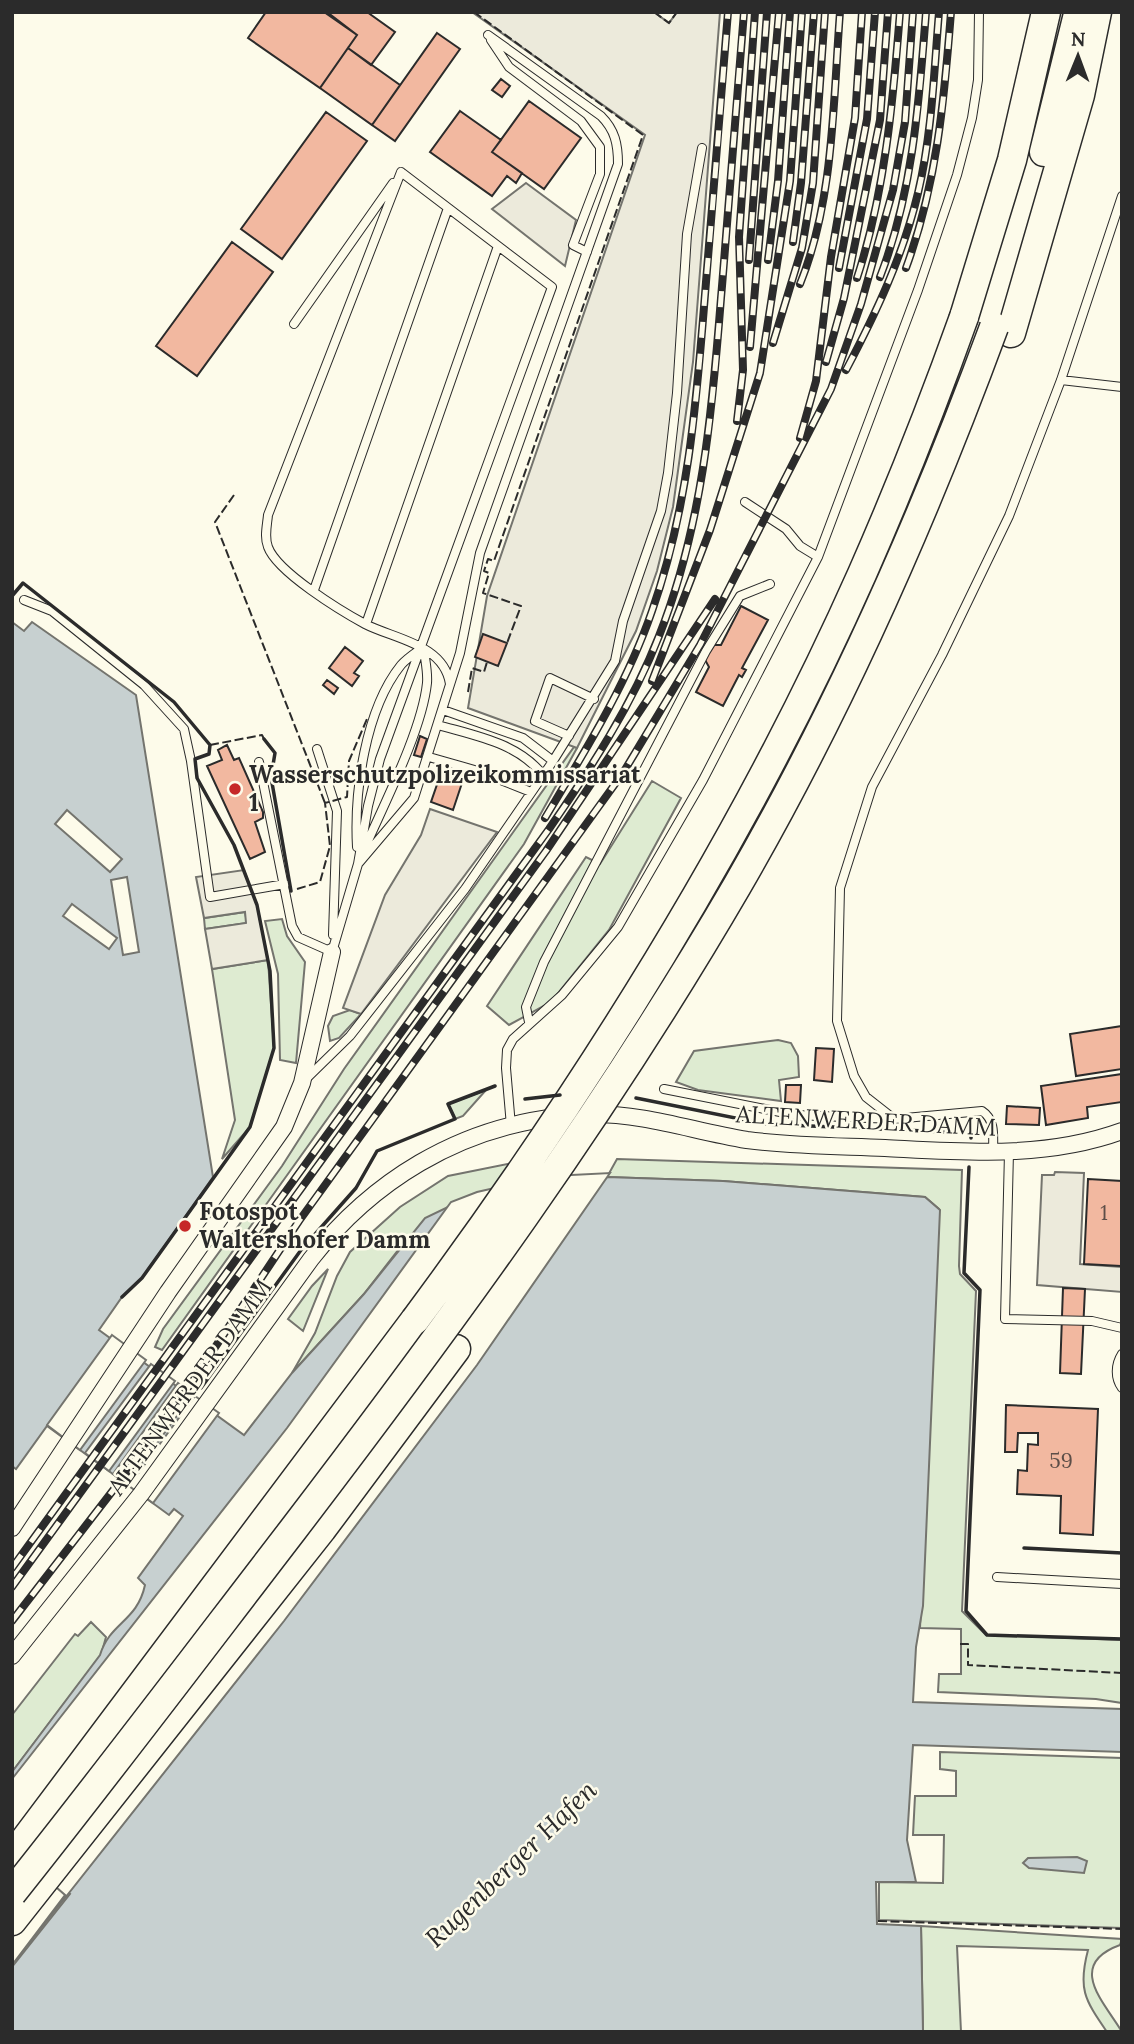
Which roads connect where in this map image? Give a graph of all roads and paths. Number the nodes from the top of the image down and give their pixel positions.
1 (979, 12) edge
2 (1046, 12) edge
3 (1078, 12) edge
4 (1097, 13) edge
5 (702, 148) dead end
6 (401, 172) junction
7 (1122, 196) edge
8 (448, 208) junction
9 (498, 246) junction
10 (587, 252) junction
11 (294, 324) dead end
12 (1061, 380) junction
13 (1122, 387) edge
14 (744, 502) dead end
15 (818, 558) junction
16 (770, 584) dead end
17 (314, 590) junction
18 (24, 600) dead end
19 (366, 624) junction
20 (424, 647) junction
21 (450, 687) junction
22 (594, 699) junction
23 (443, 710) junction
24 (438, 725) junction
25 (569, 736) junction
26 (317, 749) dead end
27 (429, 757) junction
28 (553, 761) junction
29 (259, 762) dead end
30 (543, 775) junction
31 (531, 792) junction
32 (358, 864) junction
33 (285, 884) junction
34 (332, 952) junction
35 (529, 1022) junction
36 (302, 1083) junction
37 (664, 1089) dead end
38 (894, 1119) junction
39 (511, 1126) junction
40 (1122, 1131) edge
41 (1001, 1152) junction
42 (1122, 1328) edge
43 (1122, 1354) edge
44 (1122, 1388) edge
45 (19, 1512) edge
46 (12, 1528) edge
47 (997, 1577) dead end
48 (1122, 1584) edge
49 (12, 1656) edge
50 (12, 1857) edge
51 (12, 1893) edge
52 (12, 1921) edge

1 - 15 lane
2 - 50 highway, bridge
3 - 51 highway, bridge
4 - 52 highway
5 - 22 lane
6 - 8 lane
6 - 11 lane
6 - 17 lane
7 - 12 lane
8 - 9 lane
8 - 17 lane
9 - 19 lane
9 - 20 lane
10 - 10 lane
10 - 21 lane
12 - 13 lane
12 - 38 lane
14 - 15 lane
15 - 35 lane
16 - 35 lane
17 - 19 lane
18 - 33 lane
19 - 20 lane
20 - 21 lane
20 - 32 lane
20 - 32 lane
20 - 32 lane
21 - 23 lane
22 - 25 lane
22 - 25 lane
23 - 24 lane
23 - 28 lane
24 - 27 lane
24 - 30 lane
25 - 28 lane
26 - 34 lane
27 - 31 lane
27 - 32 lane
28 - 30 lane
29 - 33 lane
30 - 31 lane
31 - 36 lane
32 - 34 lane
33 - 34 lane
34 - 36 street
35 - 39 lane
36 - 45 street
37 - 38 lane
38 - 41 lane
39 - 41 street, ALTENWERDER DAMM
39 - 49 street, ALTENWERDER DAMM
40 - 41 street, ALTENWERDER DAMM
41 - 42 lane
43 - 44 lane
45 - 46 street
47 - 48 lane

